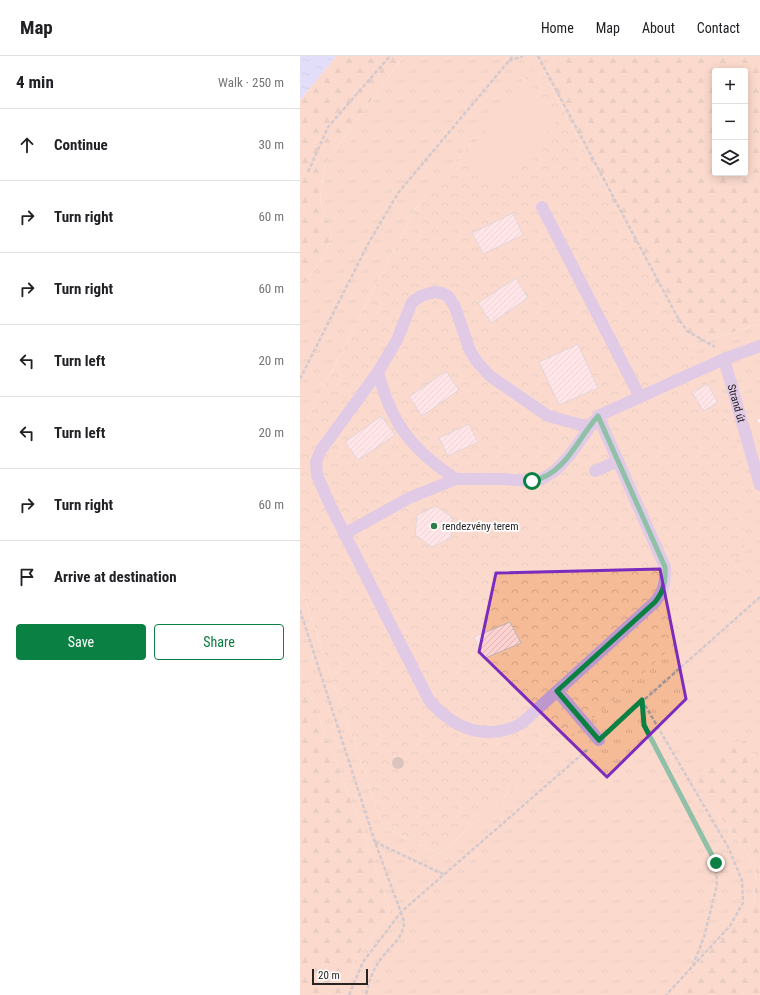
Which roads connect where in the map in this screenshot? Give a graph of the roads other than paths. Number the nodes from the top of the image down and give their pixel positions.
1 (542, 207) dead end
2 (760, 346) edge
3 (722, 356) junction
4 (378, 372) junction
5 (640, 396) junction
6 (598, 416) junction
7 (589, 427) junction
8 (618, 461) junction
9 (595, 471) dead end
10 (456, 479) junction
11 (760, 485) edge
12 (344, 534) junction
13 (557, 691) junction
14 (599, 740) road end

1 - 5 lane
2 - 3 lane
3 - 5 lane
3 - 11 lane, Strand út
4 - 7 lane
4 - 10 lane
4 - 12 lane
5 - 6 lane
6 - 7 lane
6 - 8 lane
7 - 10 lane
8 - 9 lane
8 - 13 lane
10 - 12 lane
12 - 13 lane
13 - 14 lane

